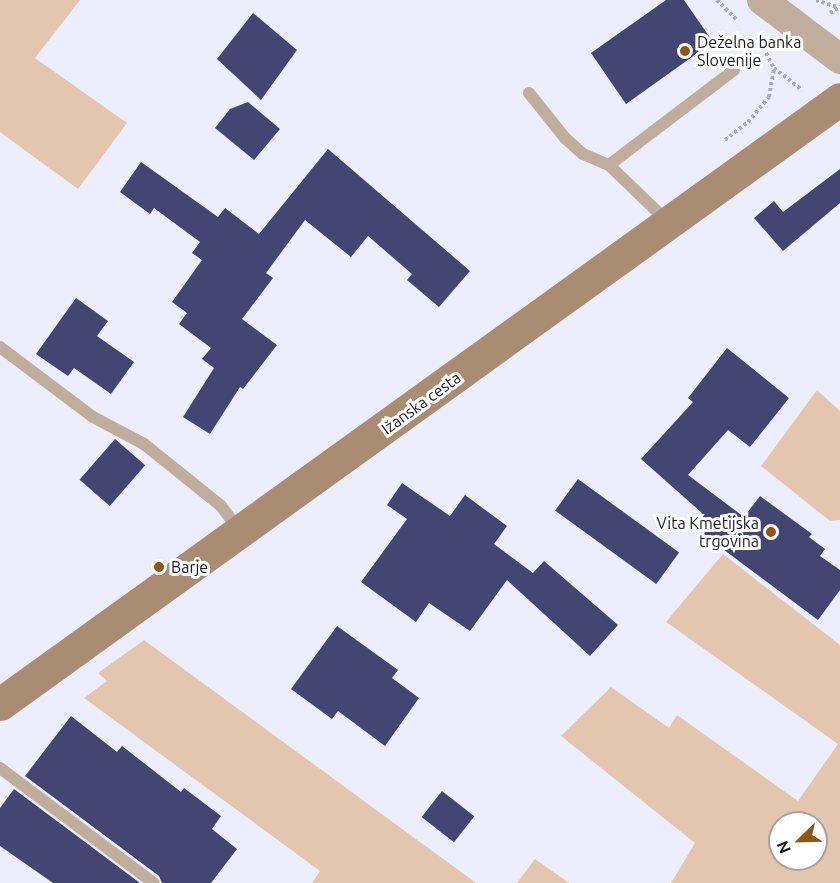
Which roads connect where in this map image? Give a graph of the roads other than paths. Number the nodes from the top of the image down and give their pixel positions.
1 (762, 0) edge
2 (840, 59) edge
3 (734, 70) dead end
4 (529, 93) dead end
5 (840, 99) edge
6 (609, 165) junction
7 (670, 224) junction
8 (0, 347) edge
9 (240, 532) junction
10 (0, 704) edge
11 (0, 768) edge
12 (154, 883) edge

1 - 2 street
3 - 6 lane
4 - 6 lane
5 - 7 main road, Ižanska cesta
6 - 7 lane
7 - 9 main road, Ižanska cesta
8 - 9 lane
9 - 10 main road, Ižanska cesta
11 - 12 lane

